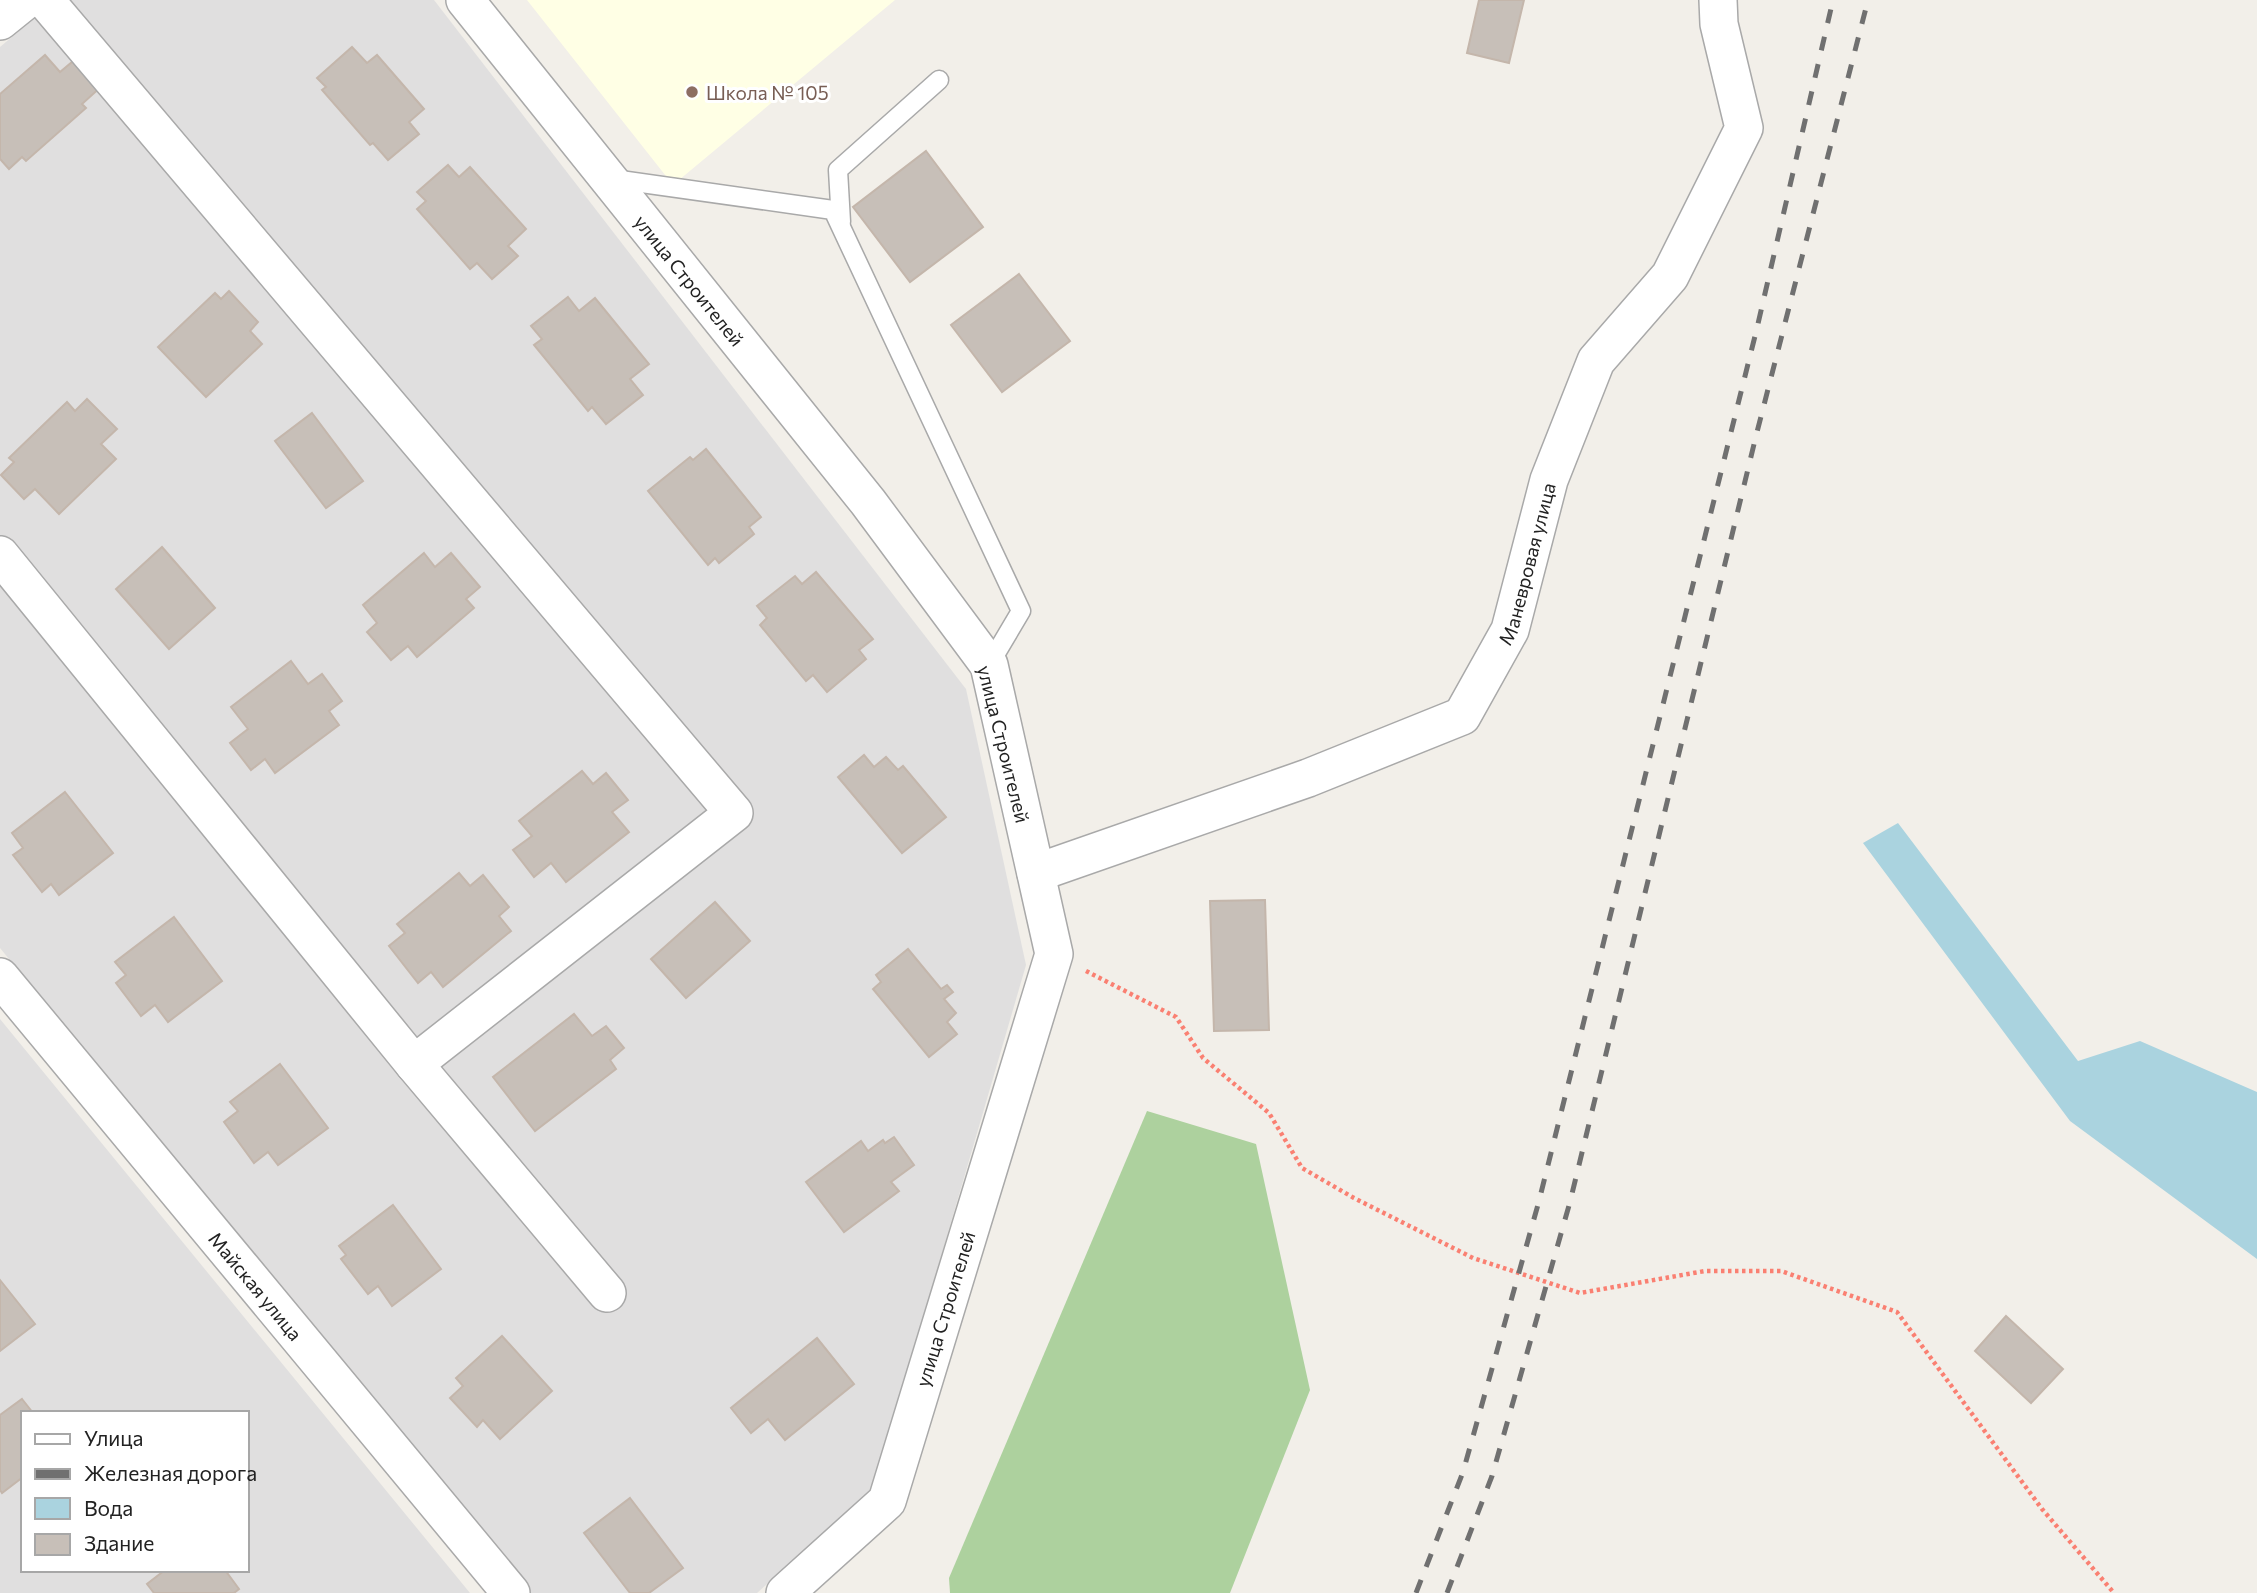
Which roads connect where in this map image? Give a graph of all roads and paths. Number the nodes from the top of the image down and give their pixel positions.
1 (26, 0) edge
2 (46, 0) edge
3 (465, 0) edge
4 (1718, 0) edge
5 (0, 21) edge
6 (939, 80) dead end
7 (608, 178) junction
8 (842, 229) junction
9 (0, 555) edge
10 (989, 665) junction
11 (1035, 873) junction
12 (1054, 954) junction
13 (0, 977) edge
14 (414, 1064) junction
15 (607, 1293) dead end
16 (511, 1593) edge
17 (785, 1593) edge
18 (2114, 1593) edge

1 - 5 street
2 - 14 street
3 - 7 street, улица Строителей
4 - 11 street, Маневровая улица
6 - 8 lane
7 - 8 lane
7 - 10 street, улица Строителей
8 - 10 lane
9 - 14 street
10 - 11 street, улица Строителей
11 - 12 street, улица Строителей
12 - 17 street, улица Строителей
12 - 18 path
13 - 16 street, Майская улица
14 - 15 street

